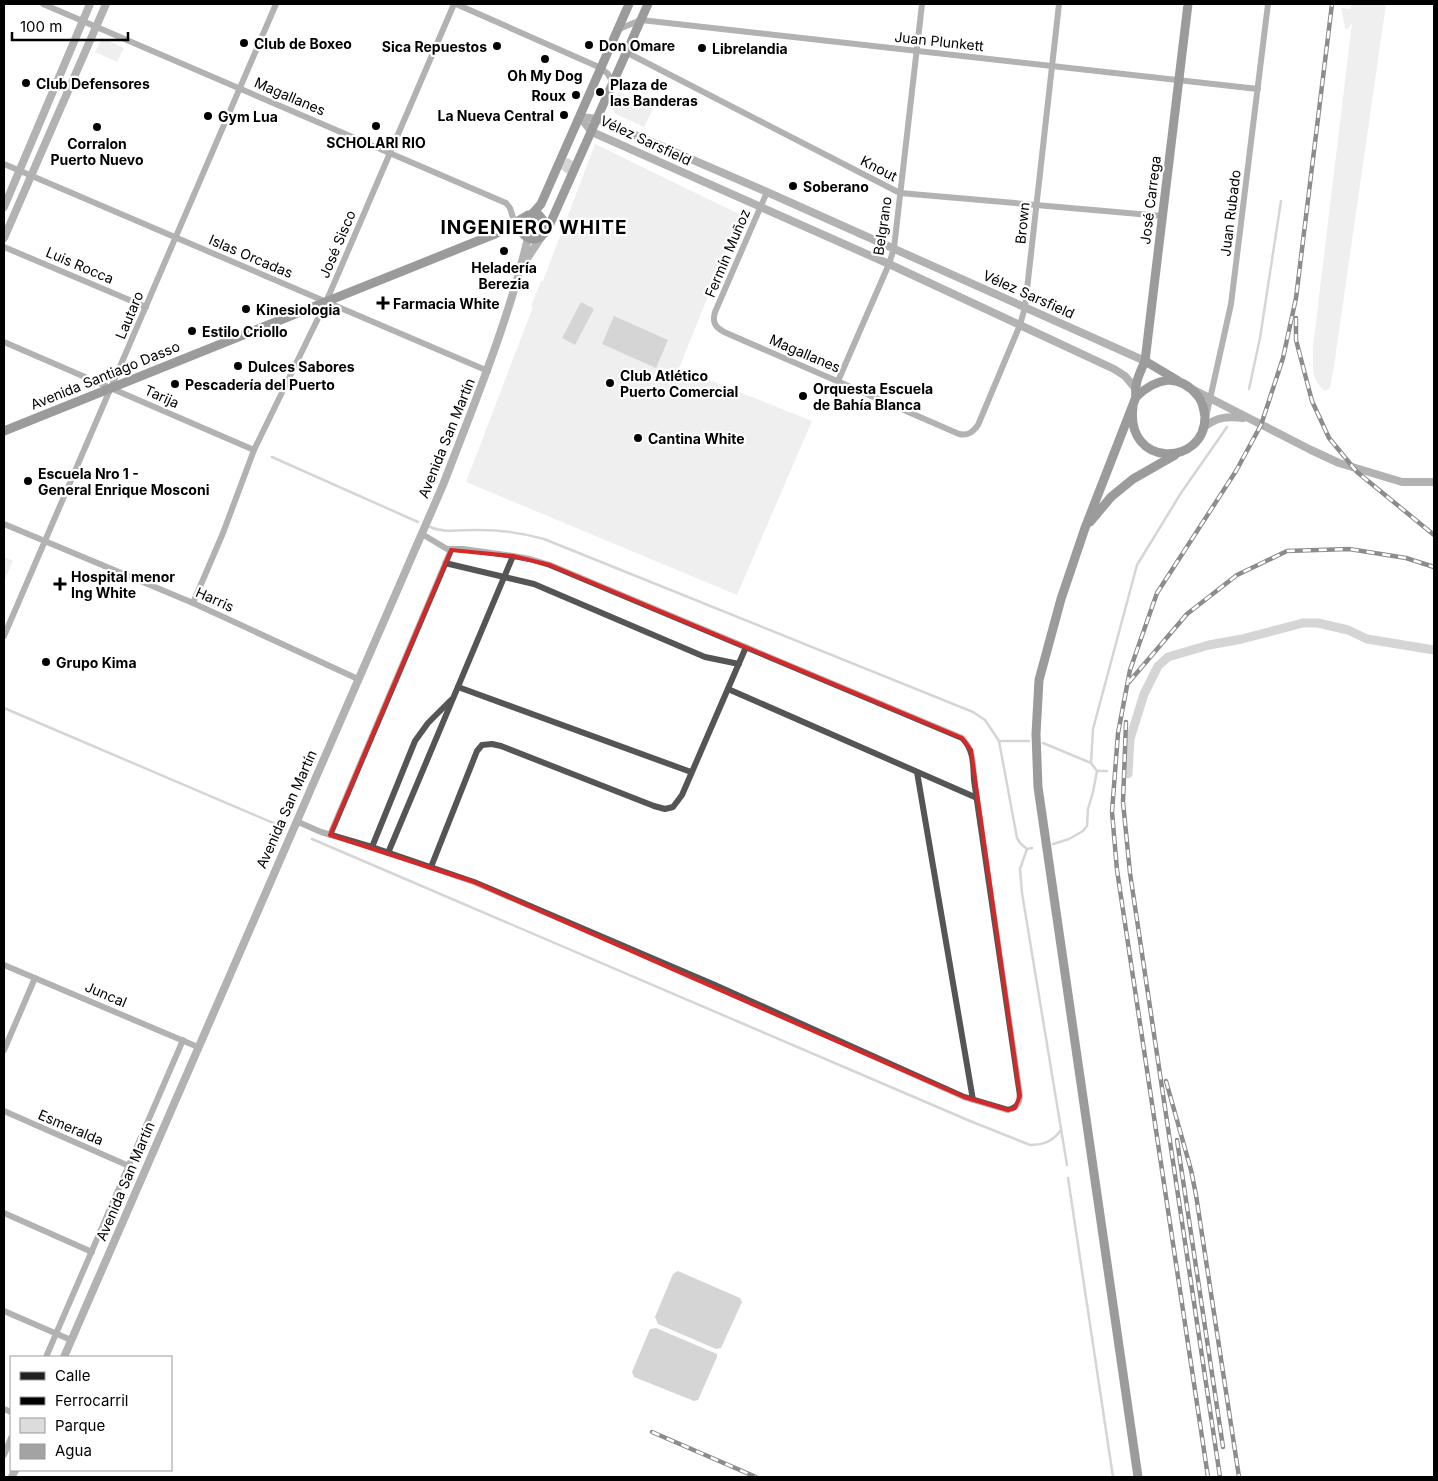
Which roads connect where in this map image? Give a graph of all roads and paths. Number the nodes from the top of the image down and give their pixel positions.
1 (43, 4) edge
2 (90, 4) edge
3 (106, 4) edge
4 (276, 4) edge
5 (455, 4) edge
6 (629, 4) edge
7 (648, 4) edge
8 (922, 4) edge
9 (1059, 4) edge
10 (1188, 4) edge
11 (1268, 4) edge
12 (641, 20) junction
13 (82, 21) junction
14 (96, 27) junction
15 (618, 29) junction
16 (612, 45) junction
17 (916, 51) junction
18 (626, 52) junction
19 (1052, 66) junction
20 (601, 68) junction
21 (1178, 81) junction
22 (613, 83) junction
23 (240, 89) junction
24 (1258, 89) junction
25 (580, 117) junction
26 (598, 119) junction
27 (592, 132) junction
28 (390, 152) junction
29 (4, 164) edge
30 (19, 171) junction
31 (31, 176) junction
32 (767, 192) junction
33 (900, 193) junction
34 (1036, 205) junction
35 (4, 207) edge
36 (760, 207) junction
37 (528, 216) junction
38 (1162, 216) junction
39 (515, 224) junction
40 (495, 234) junction
41 (543, 235) junction
42 (526, 237) junction
43 (4, 238) edge
44 (176, 238) junction
45 (4, 247) edge
46 (894, 248) junction
47 (890, 264) junction
48 (521, 267) junction
49 (326, 302) junction
50 (146, 307) junction
51 (1025, 307) junction
52 (715, 325) joint
53 (1020, 325) junction
54 (4, 342) edge
55 (1145, 361) junction
56 (488, 371) junction
57 (838, 381) junction
58 (1182, 383) junction
59 (111, 388) junction
60 (1192, 389) junction
61 (1136, 393) junction
62 (1212, 398) junction
63 (1132, 407) junction
64 (1248, 418) junction
65 (1204, 426) junction
66 (4, 430) edge
67 (969, 434) joint
68 (254, 450) junction
69 (1179, 453) junction
70 (1434, 482) edge
71 (4, 524) edge
72 (1085, 528) junction
73 (422, 534) junction
74 (44, 542) junction
75 (451, 550) junction
76 (513, 556) junction
77 (445, 563) junction
78 (504, 577) junction
79 (194, 603) junction
80 (4, 636) edge
81 (746, 647) junction
82 (739, 664) junction
83 (358, 679) junction
84 (458, 688) junction
85 (728, 689) junction
86 (454, 697) junction
87 (692, 772) junction
88 (917, 772) junction
89 (977, 798) junction
90 (296, 821) junction
91 (330, 835) junction
92 (372, 847) junction
93 (388, 853) junction
94 (431, 867) junction
95 (4, 965) edge
96 (35, 978) junction
97 (183, 1040) junction
98 (198, 1047) junction
99 (4, 1050) edge
100 (973, 1100) junction
101 (4, 1111) edge
102 (129, 1166) junction
103 (4, 1213) edge
104 (92, 1252) junction
105 (4, 1311) edge
106 (56, 1334) junction
107 (71, 1340) junction
108 (46, 1356) edge
109 (64, 1356) edge
110 (10, 1440) edge
111 (4, 1455) edge
112 (1138, 1477) edge

1 - 13 street, Magallanes
2 - 13 street
3 - 14 street
4 - 23 street, Lautaro
5 - 20 street
5 - 28 street, José Sisco
6 - 15 main road
7 - 12 main road, Avenida San Martín
8 - 17 street, Belgrano
9 - 19 street, Brown
10 - 21 main road, José Carrega
11 - 24 street, Juan Rubado
12 - 15 street, Juan Plunkett
12 - 17 street, Juan Plunkett
12 - 18 main road, Avenida San Martín
13 - 14 street, Magallanes
13 - 30 street
14 - 23 street, Magallanes
14 - 31 street
15 - 16 main road
16 - 18 street, Knout
16 - 20 main road
17 - 19 street, Juan Plunkett
17 - 33 street, Belgrano
18 - 22 main road, Avenida San Martín
18 - 33 street, Knout
19 - 21 street, Juan Plunkett
19 - 34 street, Brown
20 - 22 street
20 - 25 main road
21 - 24 street, Juan Plunkett
21 - 38 main road, José Carrega
22 - 26 main road, Avenida San Martín
23 - 28 street, Magallanes
23 - 44 street, Lautaro
24 - 62 street, Juan Rubado
25 - 26 street, Vélez Sarsfield
25 - 27 street, Vélez Sarsfield
25 - 37 main road
26 - 27 main road, Avenida San Martín
26 - 32 street, Vélez Sarsfield
27 - 36 street, Vélez Sarsfield
27 - 41 main road, Avenida San Martín
28 - 39 street, Magallanes
28 - 49 street, José Sisco
29 - 30 street, Islas Orcadas
30 - 31 street, Islas Orcadas
30 - 35 street
31 - 43 street
31 - 44 street, Islas Orcadas
32 - 36 street, Fermín Muñoz
32 - 46 street, Vélez Sarsfield
33 - 34 street, Knout
33 - 46 street, Belgrano
34 - 38 street, Knout
34 - 51 street, Brown
36 - 47 street, Vélez Sarsfield
36 - 52 street, Fermín Muñoz
37 - 39 main road, Avenida Santiago Dasso
37 - 41 main road
37 - 42 main road, Avenida San Martín
38 - 55 main road, José Carrega
39 - 40 main road, Avenida Santiago Dasso
40 - 42 main road, Avenida Santiago Dasso
40 - 49 main road, Avenida Santiago Dasso
41 - 42 main road
41 - 48 street, Avenida San Martín
42 - 48 street, Avenida San Martín
44 - 49 street, Islas Orcadas
44 - 50 street, Lautaro
45 - 50 street, Luis Rocca
46 - 47 street, Belgrano
46 - 51 street, Vélez Sarsfield
47 - 53 street, Vélez Sarsfield
47 - 57 street, Belgrano
48 - 56 street, Avenida San Martín
49 - 56 street, Islas Orcadas
49 - 59 main road, Avenida Santiago Dasso
49 - 68 street, José Sisco
50 - 59 street, Lautaro
51 - 53 street, Brown
51 - 55 street, Vélez Sarsfield
52 - 57 street, Magallanes
53 - 61 street, Vélez Sarsfield
53 - 67 street, Brown
54 - 59 street, Tarija
55 - 58 main road, Vélez Sarsfield
55 - 61 main road, José Carrega
56 - 73 street, Avenida San Martín
57 - 67 street, Magallanes
58 - 60 main road
58 - 61 main road
59 - 66 main road, Avenida Santiago Dasso
59 - 68 street, Tarija
59 - 74 street, Lautaro
60 - 62 street
60 - 65 main road
61 - 63 main road
62 - 64 street
62 - 65 street, Juan Rubado
63 - 69 main road
63 - 72 main road
64 - 65 street
64 - 70 street
65 - 69 main road
68 - 79 street, José Sisco
69 - 72 main road
71 - 74 street, Harris
72 - 112 main road
73 - 75 street
73 - 83 street, Avenida San Martín
74 - 79 street, Harris
74 - 80 street, Lautaro
75 - 76 street
75 - 77 street
76 - 78 street
76 - 81 street
77 - 78 street
77 - 91 street
78 - 82 street
78 - 84 street
79 - 83 street, Harris
81 - 82 street
81 - 89 street
82 - 85 street
83 - 90 street, Avenida San Martín
84 - 86 street
84 - 87 street
85 - 87 street
85 - 88 street
86 - 92 street
86 - 93 street
87 - 94 street
88 - 89 street
88 - 100 street
89 - 100 street
90 - 91 street
90 - 98 street, Avenida San Martín
91 - 92 street
92 - 93 street
93 - 94 street
94 - 100 street
95 - 96 street, Juncal
96 - 97 street, Juncal
96 - 99 street
97 - 98 street, Juncal
97 - 102 street, Avenida San Martín
98 - 107 street, Avenida San Martín
101 - 102 street, Esmeralda
102 - 104 street, Avenida San Martín
103 - 104 street
104 - 106 street, Avenida San Martín
105 - 106 street
106 - 107 street
106 - 108 street, Avenida San Martín
107 - 109 street, Avenida San Martín
110 - 111 street

